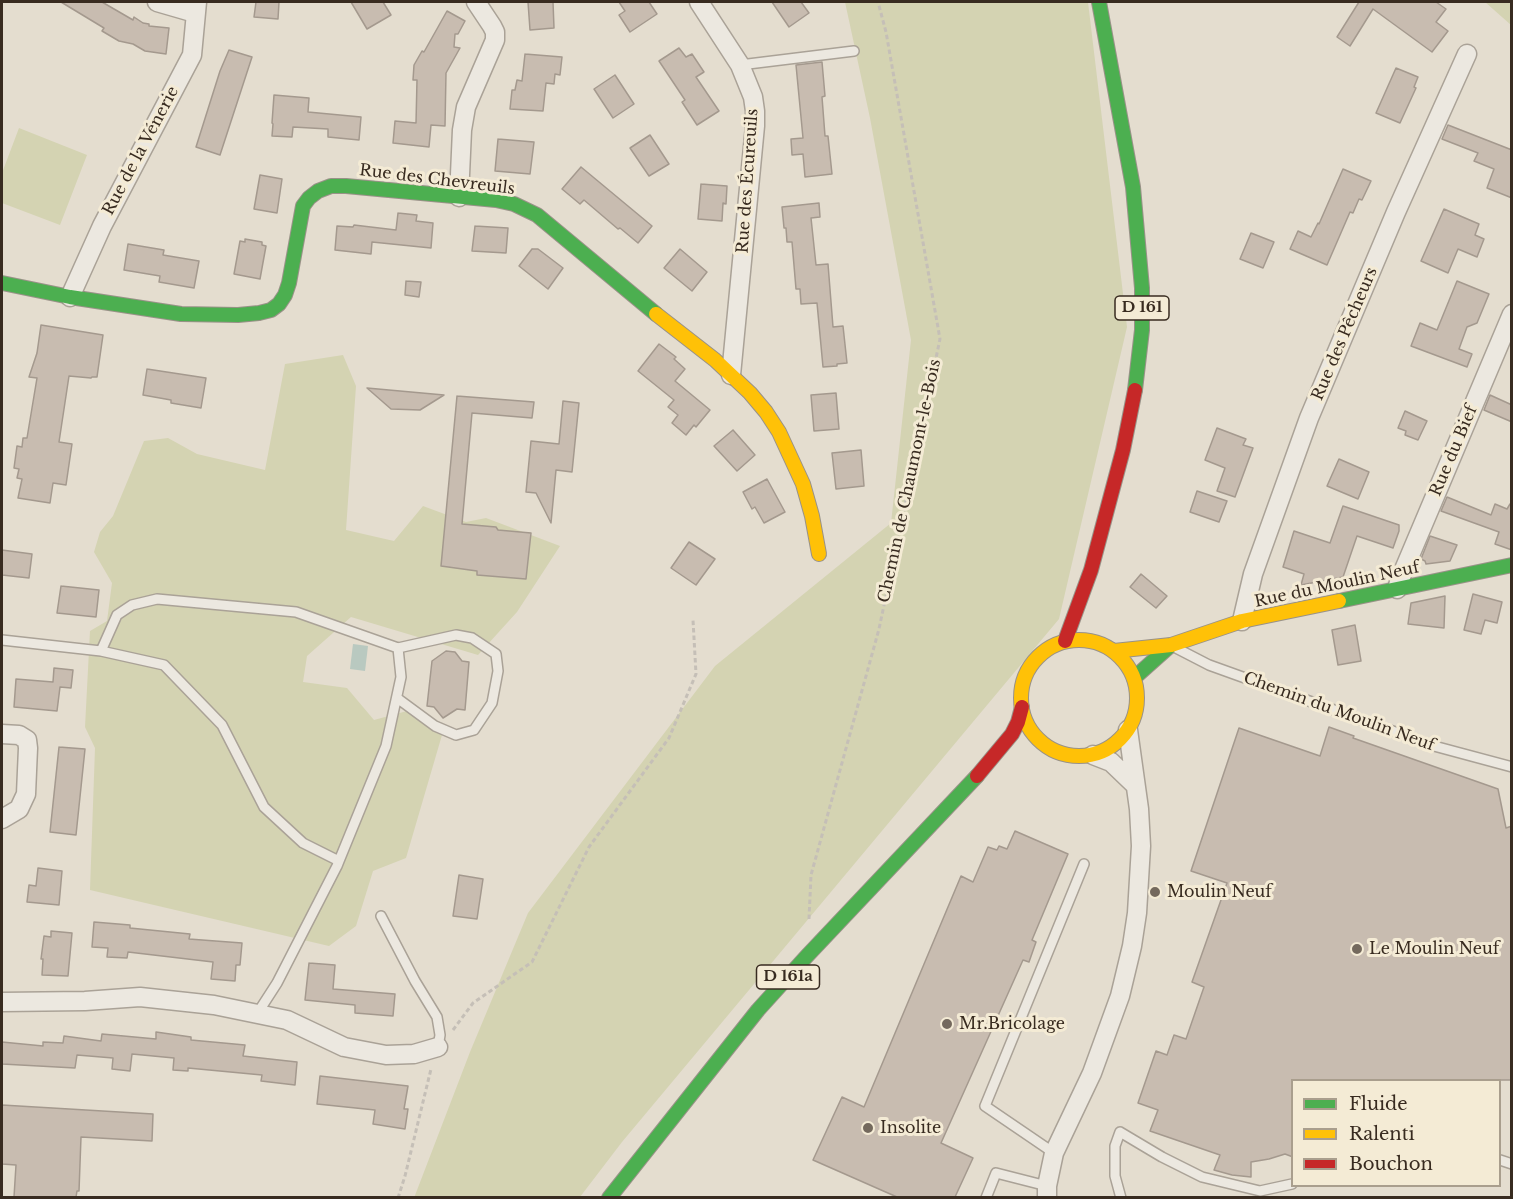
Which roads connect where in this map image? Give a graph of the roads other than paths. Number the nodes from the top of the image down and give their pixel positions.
1 (157, 2) edge
2 (476, 2) edge
3 (699, 2) edge
4 (1099, 2) edge
5 (196, 7) edge
6 (854, 51) dead end
7 (1467, 54) dead end
8 (740, 64) junction
9 (459, 197) junction
10 (2, 283) edge
11 (70, 297) junction
12 (1512, 314) edge
13 (731, 375) junction
14 (819, 554) dead end
15 (1512, 566) edge
16 (1091, 570) junction
17 (1397, 589) junction
18 (1093, 601) dead end
19 (1242, 621) junction
20 (2, 640) edge
21 (1065, 641) junction
22 (1171, 645) junction
23 (398, 648) junction
24 (101, 651) junction
25 (1114, 651) junction
26 (1134, 678) junction
27 (397, 698) junction
28 (1022, 707) junction
29 (1128, 730) junction
30 (2, 734) edge
31 (1046, 746) junction
32 (1028, 750) dead end
33 (1013, 754) dead end
34 (1094, 754) junction
35 (1512, 767) edge
36 (982, 771) junction
37 (1135, 785) junction
38 (2, 819) edge
39 (339, 861) junction
40 (1084, 864) dead end
41 (381, 916) dead end
42 (2, 1002) edge
43 (256, 1014) junction
44 (438, 1047) joint
45 (1054, 1153) junction
46 (1291, 1184) edge
47 (1047, 1192) edge
48 (609, 1197) edge
49 (986, 1197) edge
50 (1120, 1197) edge

1 - 5 street
2 - 9 street
3 - 8 street, Rue des Écureuils
4 - 16 main road, D 161
5 - 11 street, Rue de la Vénerie
6 - 8 lane
7 - 19 street, Rue des Pêcheurs
8 - 13 street, Rue des Écureuils
9 - 11 main road, Rue des Chevreuils
9 - 13 main road, Rue des Chevreuils
10 - 11 main road, Rue des Chevreuils
12 - 17 street, Rue du Bief
13 - 14 main road, Rue des Chevreuils
15 - 17 main road, Rue du Moulin Neuf
16 - 18 main road
16 - 21 main road, D 161
17 - 19 main road, Rue du Moulin Neuf
19 - 22 main road, Rue du Moulin Neuf
20 - 24 lane
21 - 25 main road
21 - 28 main road
22 - 25 main road, Rue du Moulin Neuf
22 - 26 main road, Rue du Moulin Neuf
22 - 35 lane, Chemin du Moulin Neuf
23 - 24 lane
23 - 27 lane
23 - 27 lane
24 - 39 lane
25 - 26 main road
26 - 29 main road
27 - 39 lane
28 - 31 main road
28 - 36 main road, D 161a
29 - 34 main road
29 - 37 street
30 - 38 street
31 - 32 main road
31 - 34 main road
33 - 36 main road, D 161a
34 - 37 street
36 - 48 main road, D 161a
37 - 45 street
39 - 43 lane
40 - 45 lane
41 - 44 lane
42 - 43 street
43 - 44 street
45 - 47 street
46 - 50 lane
47 - 49 lane

